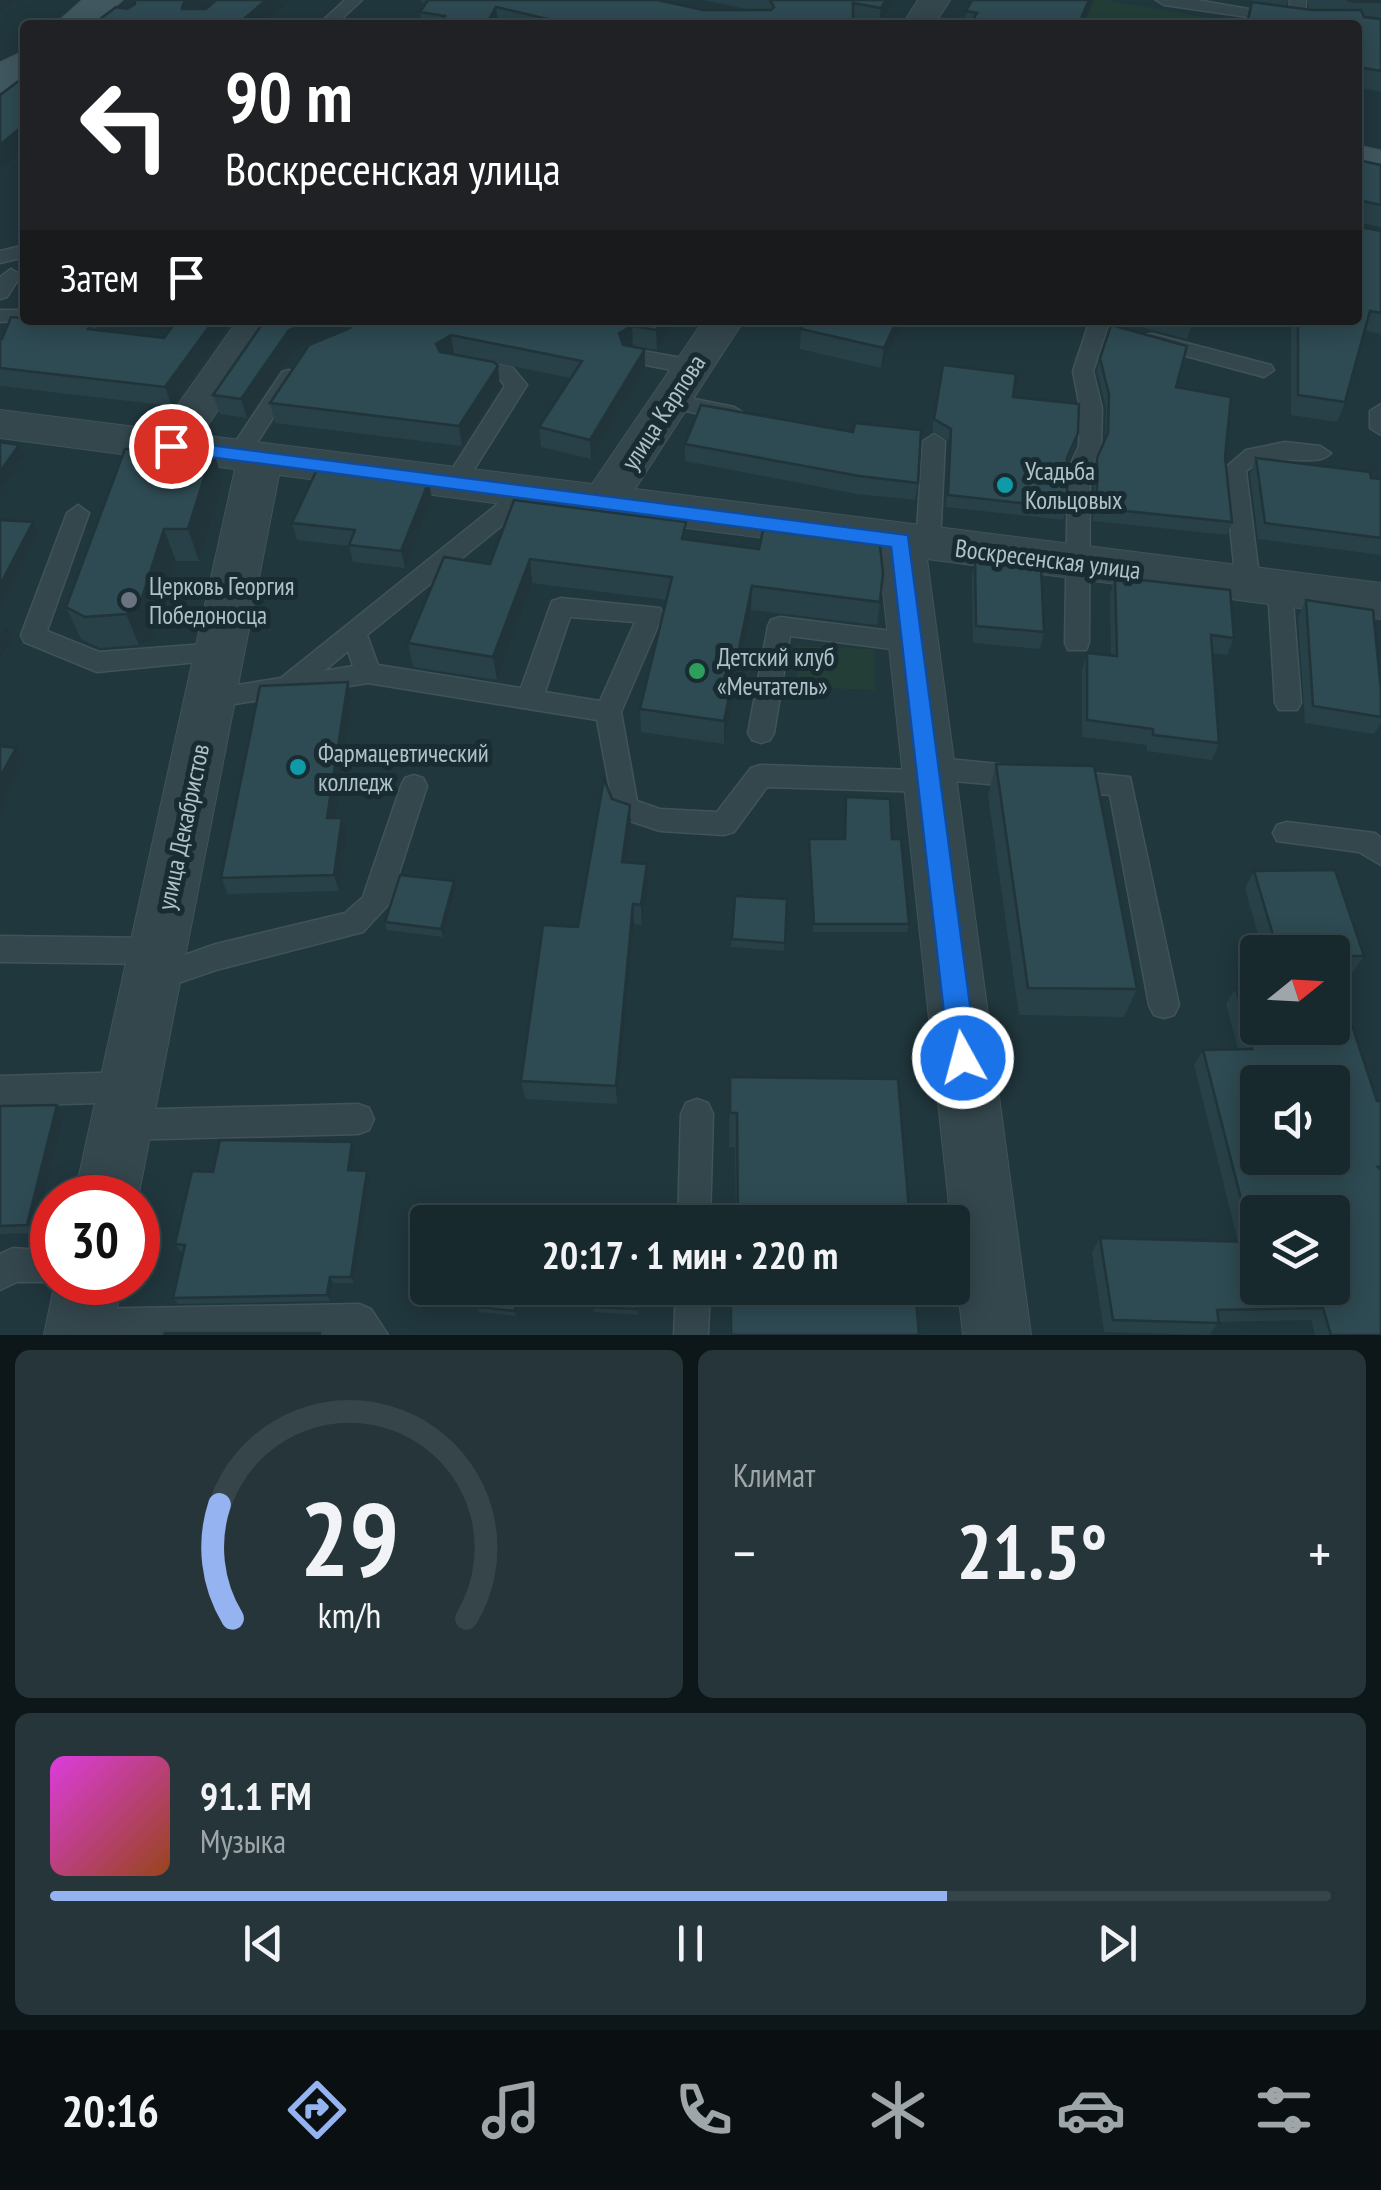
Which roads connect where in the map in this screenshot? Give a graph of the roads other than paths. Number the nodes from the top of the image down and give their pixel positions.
1 (354, 0) edge
2 (1164, 0) edge
3 (1298, 0) edge
4 (1297, 19) junction
5 (332, 20) edge
6 (1304, 20) edge
7 (20, 66) edge
8 (0, 81) edge
9 (256, 325) edge
10 (721, 325) edge
11 (1100, 325) edge
12 (1104, 325) edge
13 (632, 356) edge
14 (304, 357) edge
15 (454, 364) edge
16 (1264, 370) dead end
17 (682, 384) junction
18 (1381, 411) edge
19 (753, 418) edge
20 (0, 424) edge
21 (1381, 428) edge
22 (934, 442) dead end
23 (171, 446) junction
24 (1320, 453) dead end
25 (249, 456) junction
26 (455, 482) junction
27 (548, 494) junction
28 (603, 503) junction
29 (78, 513) dead end
30 (914, 542) junction
31 (1078, 562) junction
32 (1264, 586) junction
33 (1381, 601) edge
34 (354, 632) junction
35 (915, 643) junction
36 (1077, 643) dead end
37 (368, 673) junction
38 (214, 675) junction
39 (288, 687) junction
40 (530, 702) junction
41 (1288, 702) dead end
42 (608, 712) junction
43 (761, 733) dead end
44 (929, 774) junction
45 (414, 786) dead end
46 (1287, 833) dead end
47 (1381, 854) edge
48 (0, 949) edge
49 (154, 965) junction
50 (1164, 1005) dead end
51 (0, 1090) edge
52 (125, 1106) junction
53 (696, 1114) dead end
54 (358, 1119) dead end
55 (111, 1175) edge
56 (694, 1205) edge
57 (0, 1273) edge
58 (30, 1275) edge
59 (105, 1305) edge
60 (692, 1305) edge
61 (371, 1335) edge
62 (692, 1335) edge
63 (997, 1335) edge

1 - 5 lane
2 - 4 lane
3 - 4 lane
4 - 6 lane
7 - 8 main road
9 - 23 street
10 - 17 street, улица Карпова
11 - 31 lane
12 - 16 lane
13 - 17 lane
14 - 25 lane
15 - 26 lane
17 - 19 lane
17 - 28 street, улица Карпова
18 - 21 lane
20 - 23 street, Воскресенская улица
22 - 30 lane
23 - 25 street, Воскресенская улица
24 - 32 lane
25 - 26 street, Воскресенская улица
25 - 38 street, улица Декабристов
26 - 27 street, Воскресенская улица
27 - 28 street, Воскресенская улица
27 - 34 lane
28 - 30 street, Воскресенская улица
29 - 38 lane
30 - 31 street, Воскресенская улица
30 - 35 street
31 - 32 street, Воскресенская улица
31 - 36 lane
32 - 33 street, Воскресенская улица
32 - 41 lane
34 - 37 lane
34 - 39 lane
35 - 43 lane
35 - 44 street
37 - 39 lane
37 - 40 lane
38 - 39 lane
38 - 49 street, улица Декабристов
40 - 42 lane
40 - 42 lane
42 - 44 lane
44 - 50 lane
44 - 63 street
45 - 49 lane
46 - 47 lane
48 - 49 lane
49 - 52 street, улица Декабристов
51 - 52 lane
52 - 54 lane
52 - 55 street, улица Декабристов
53 - 56 lane
57 - 58 lane
59 - 61 lane
60 - 62 lane

